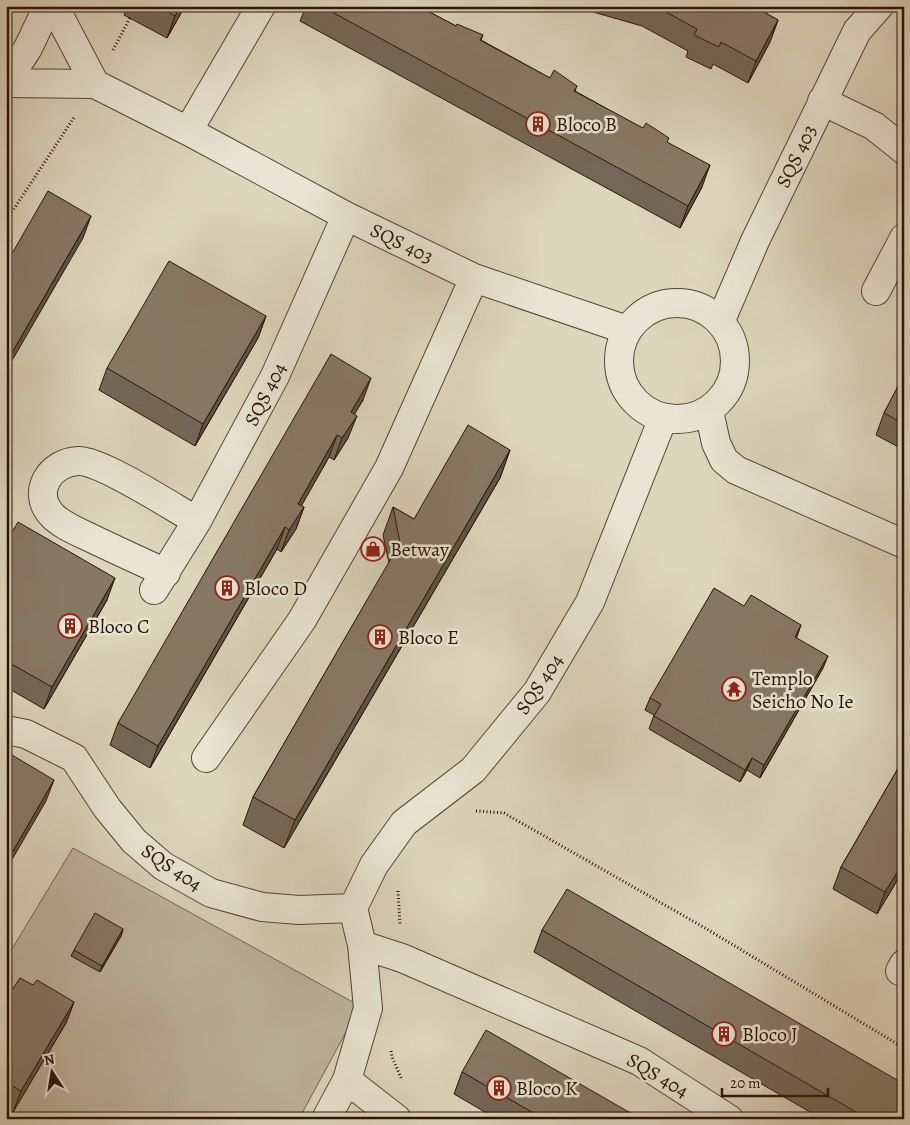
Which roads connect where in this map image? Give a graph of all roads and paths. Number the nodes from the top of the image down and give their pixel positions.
1 (48, 6) edge
2 (54, 6) edge
3 (260, 6) edge
4 (879, 6) edge
5 (6, 82) edge
6 (95, 84) junction
7 (822, 101) junction
8 (188, 131) junction
9 (904, 150) edge
10 (346, 216) junction
11 (904, 238) edge
12 (474, 278) junction
13 (876, 291) dead end
14 (721, 320) junction
15 (627, 330) junction
16 (708, 411) junction
17 (664, 418) junction
18 (197, 521) junction
19 (904, 544) edge
20 (6, 730) edge
21 (206, 758) dead end
22 (470, 816) dead end
23 (398, 888) dead end
24 (354, 908) junction
25 (362, 945) junction
26 (402, 958) junction
27 (904, 1048) edge
28 (391, 1050) dead end
29 (347, 1080) junction
30 (404, 1084) dead end
31 (326, 1119) edge
32 (397, 1119) edge
33 (729, 1119) edge

1 - 5 street
2 - 6 street
3 - 8 street
4 - 7 street, SQS 403
5 - 6 street, SQS 403
6 - 8 street, SQS 403
7 - 9 street, SQS 403
7 - 14 street, SQS 403
8 - 10 street, SQS 403
10 - 12 street, SQS 403
10 - 18 street, SQS 404
11 - 13 street
12 - 15 street, SQS 403
12 - 21 street
14 - 15 street
14 - 16 street
15 - 17 street
16 - 17 street
16 - 19 street
17 - 24 street, SQS 404
18 - 18 street, SQS 404
20 - 24 street, SQS 404
22 - 27 path
23 - 26 path
24 - 25 street
25 - 26 street, SQS 404
25 - 29 street
26 - 33 street, SQS 404
28 - 30 path
29 - 31 street
29 - 32 street

